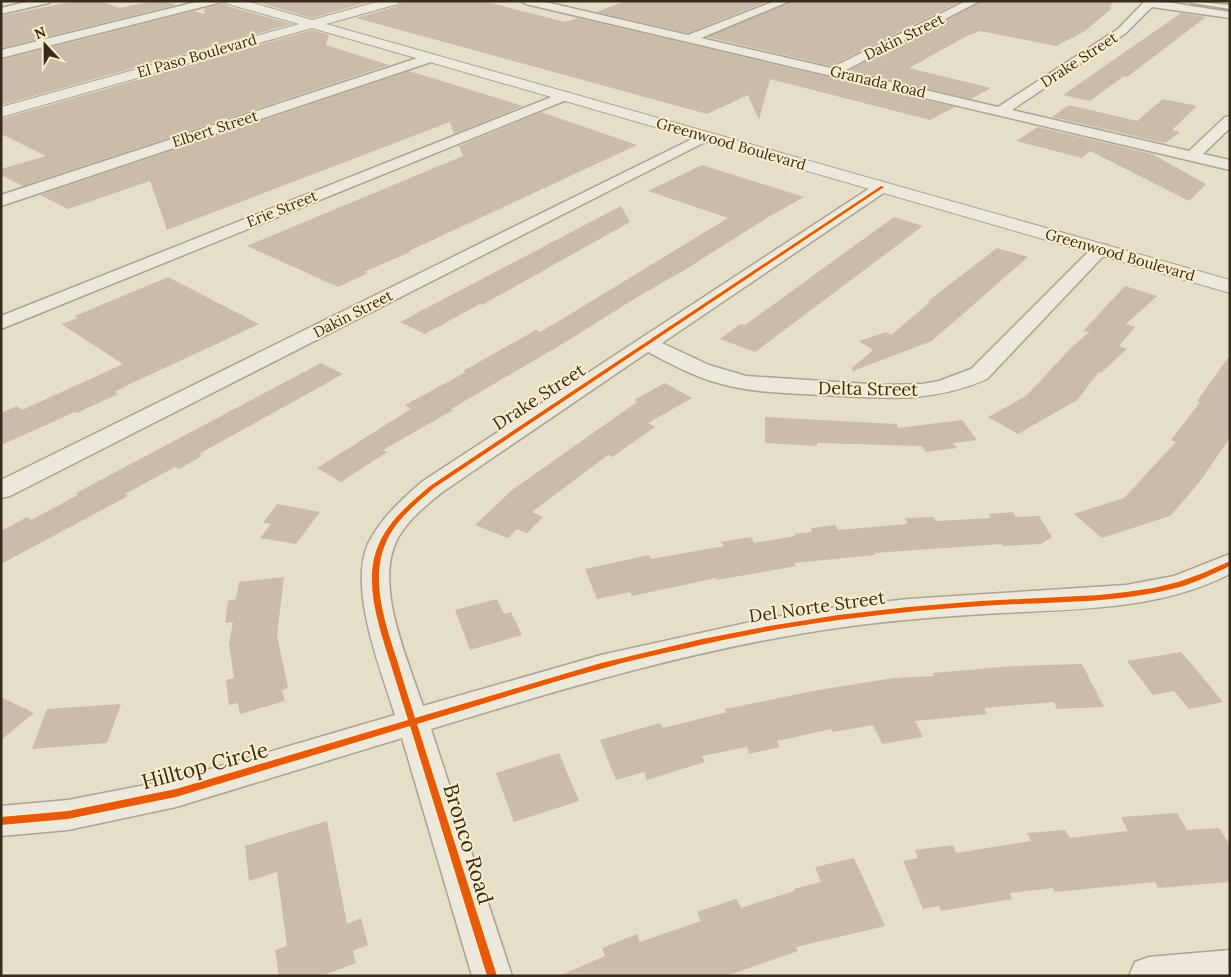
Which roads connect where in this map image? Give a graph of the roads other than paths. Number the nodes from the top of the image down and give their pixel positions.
1 (46, 1) edge
2 (214, 1) edge
3 (232, 1) edge
4 (394, 1) edge
5 (526, 1) edge
6 (785, 1) edge
7 (975, 1) edge
8 (1192, 1) edge
9 (592, 2) edge
10 (1150, 2) edge
11 (1230, 7) edge
12 (1, 11) edge
13 (566, 11) junction
14 (1230, 15) edge
15 (310, 24) junction
16 (689, 39) junction
17 (1, 54) edge
18 (430, 58) junction
19 (833, 72) junction
20 (564, 96) junction
21 (1001, 111) junction
22 (1, 112) edge
23 (1230, 120) edge
24 (704, 137) junction
25 (1193, 156) junction
26 (1230, 165) edge
27 (882, 187) junction
28 (1, 201) edge
29 (1102, 249) junction
30 (1230, 287) edge
31 (1, 323) edge
32 (648, 344) junction
33 (1, 490) edge
34 (1230, 563) edge
35 (413, 722) junction
36 (1, 821) edge
37 (1230, 970) edge
38 (492, 976) edge
39 (1149, 976) edge

1 - 12 street
2 - 17 street
3 - 15 street, Greenwood Boulevard
4 - 15 street, El Paso Boulevard
5 - 13 street, Granada Road
6 - 16 street
7 - 19 street, Dakin Street
8 - 11 lane
9 - 13 street
10 - 14 street
10 - 21 street, Drake Street
13 - 16 street, Granada Road
15 - 18 street, Greenwood Boulevard
15 - 22 street, El Paso Boulevard
16 - 19 street, Granada Road
18 - 20 street, Greenwood Boulevard
18 - 28 street, Elbert Street
19 - 21 street, Granada Road
20 - 24 street, Greenwood Boulevard
20 - 31 street, Erie Street
21 - 25 street, Granada Road
23 - 25 street
24 - 27 street, Greenwood Boulevard
24 - 33 street, Dakin Street
25 - 26 street, Granada Road
27 - 29 street, Greenwood Boulevard
27 - 32 street, Drake Street
29 - 30 street, Greenwood Boulevard
29 - 32 street, Delta Street
32 - 35 street, Drake Street
34 - 35 street, Del Norte Street
35 - 36 street, Hilltop Circle
35 - 38 street, Bronco Road
37 - 39 street

